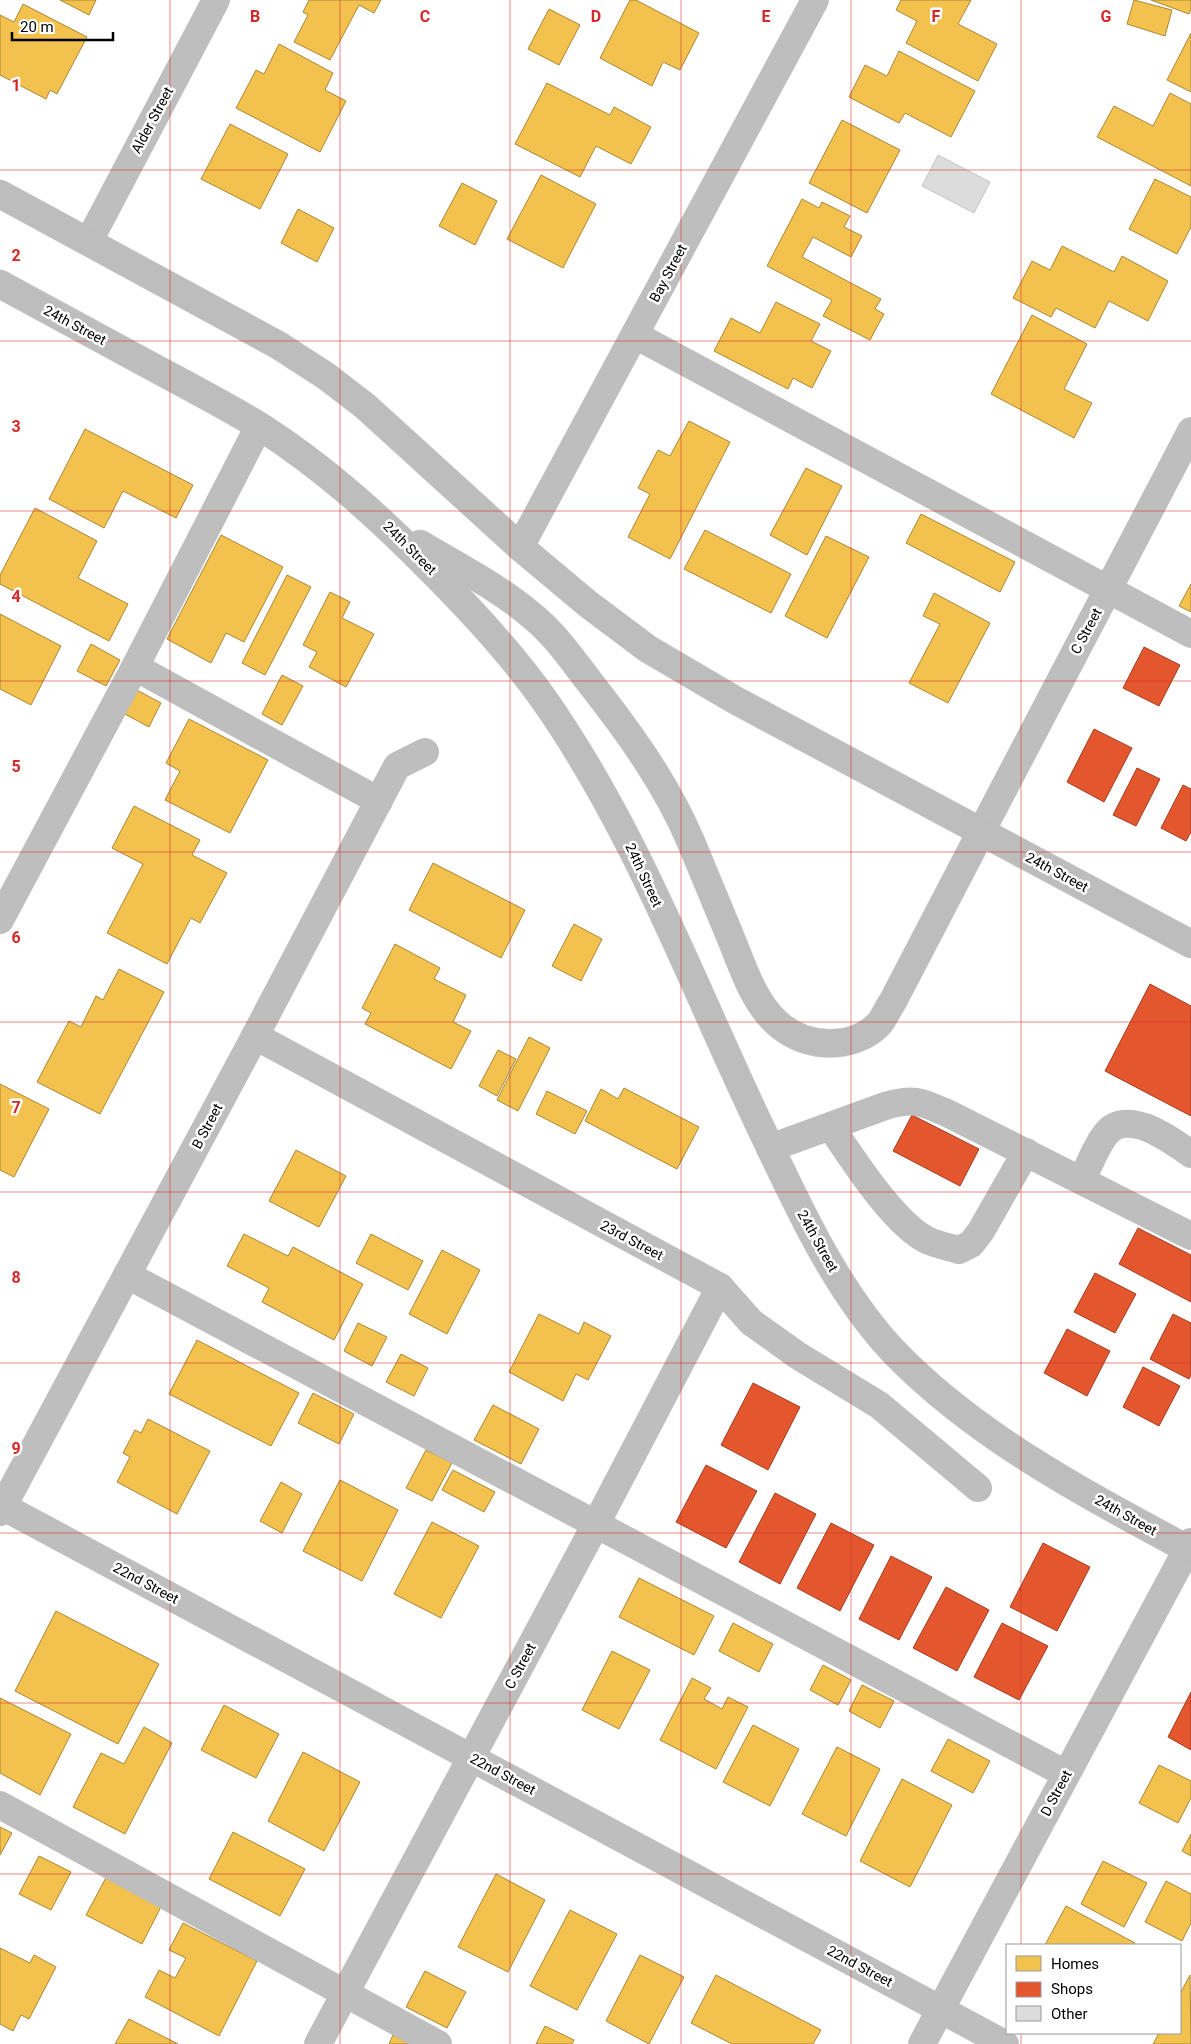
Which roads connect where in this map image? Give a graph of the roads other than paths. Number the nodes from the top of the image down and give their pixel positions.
1 (216, 0) edge
2 (815, 0) edge
3 (0, 194) edge
4 (89, 241) junction
5 (0, 284) edge
6 (635, 335) junction
7 (259, 426) junction
8 (1191, 431) edge
9 (384, 523) junction
10 (520, 547) junction
11 (1108, 589) junction
12 (1191, 634) edge
13 (136, 667) junction
14 (425, 752) dead end
15 (379, 801) junction
16 (982, 832) junction
17 (0, 920) edge
18 (1191, 944) edge
19 (255, 1036) junction
20 (831, 1127) junction
21 (770, 1148) junction
22 (1026, 1152) junction
23 (1191, 1154) edge
24 (1082, 1180) junction
25 (1188, 1227) edge
26 (128, 1275) junction
27 (720, 1288) junction
28 (978, 1488) dead end
29 (1, 1508) edge
30 (596, 1524) junction
31 (1190, 1547) edge
32 (471, 1757) junction
33 (1066, 1774) junction
34 (0, 1805) edge
35 (344, 1994) junction
36 (941, 2009) junction
37 (318, 2044) edge
38 (438, 2044) edge
39 (922, 2044) edge
40 (1005, 2044) edge

1 - 4 street, Alder Street
2 - 6 street, Bay Street
3 - 4 main road, 24th Street
4 - 10 main road, 24th Street
5 - 7 main road, 24th Street
6 - 10 street, Bay Street
6 - 11 street
7 - 9 main road, 24th Street
7 - 13 street
8 - 11 street, C Street
9 - 16 main road
9 - 21 main road, 24th Street
10 - 16 main road, 24th Street
11 - 12 street
11 - 16 street, C Street
13 - 15 street
13 - 17 street
14 - 15 street, B Street
15 - 19 street, B Street
16 - 18 main road, 24th Street
19 - 26 street, B Street
19 - 27 street, 23rd Street
20 - 21 street
20 - 22 street
20 - 22 street
21 - 31 main road, 24th Street
22 - 24 street
23 - 24 street
24 - 25 street
26 - 29 street, B Street
26 - 30 street
27 - 28 street, 23rd Street
27 - 30 street, C Street
29 - 32 street, 22nd Street
30 - 32 street, C Street
30 - 33 street
31 - 33 street, D Street
32 - 35 street, C Street
32 - 36 street, 22nd Street
33 - 36 street, D Street
34 - 35 street
35 - 37 street, C Street
35 - 38 street
36 - 39 street, D Street
36 - 40 street, 22nd Street

